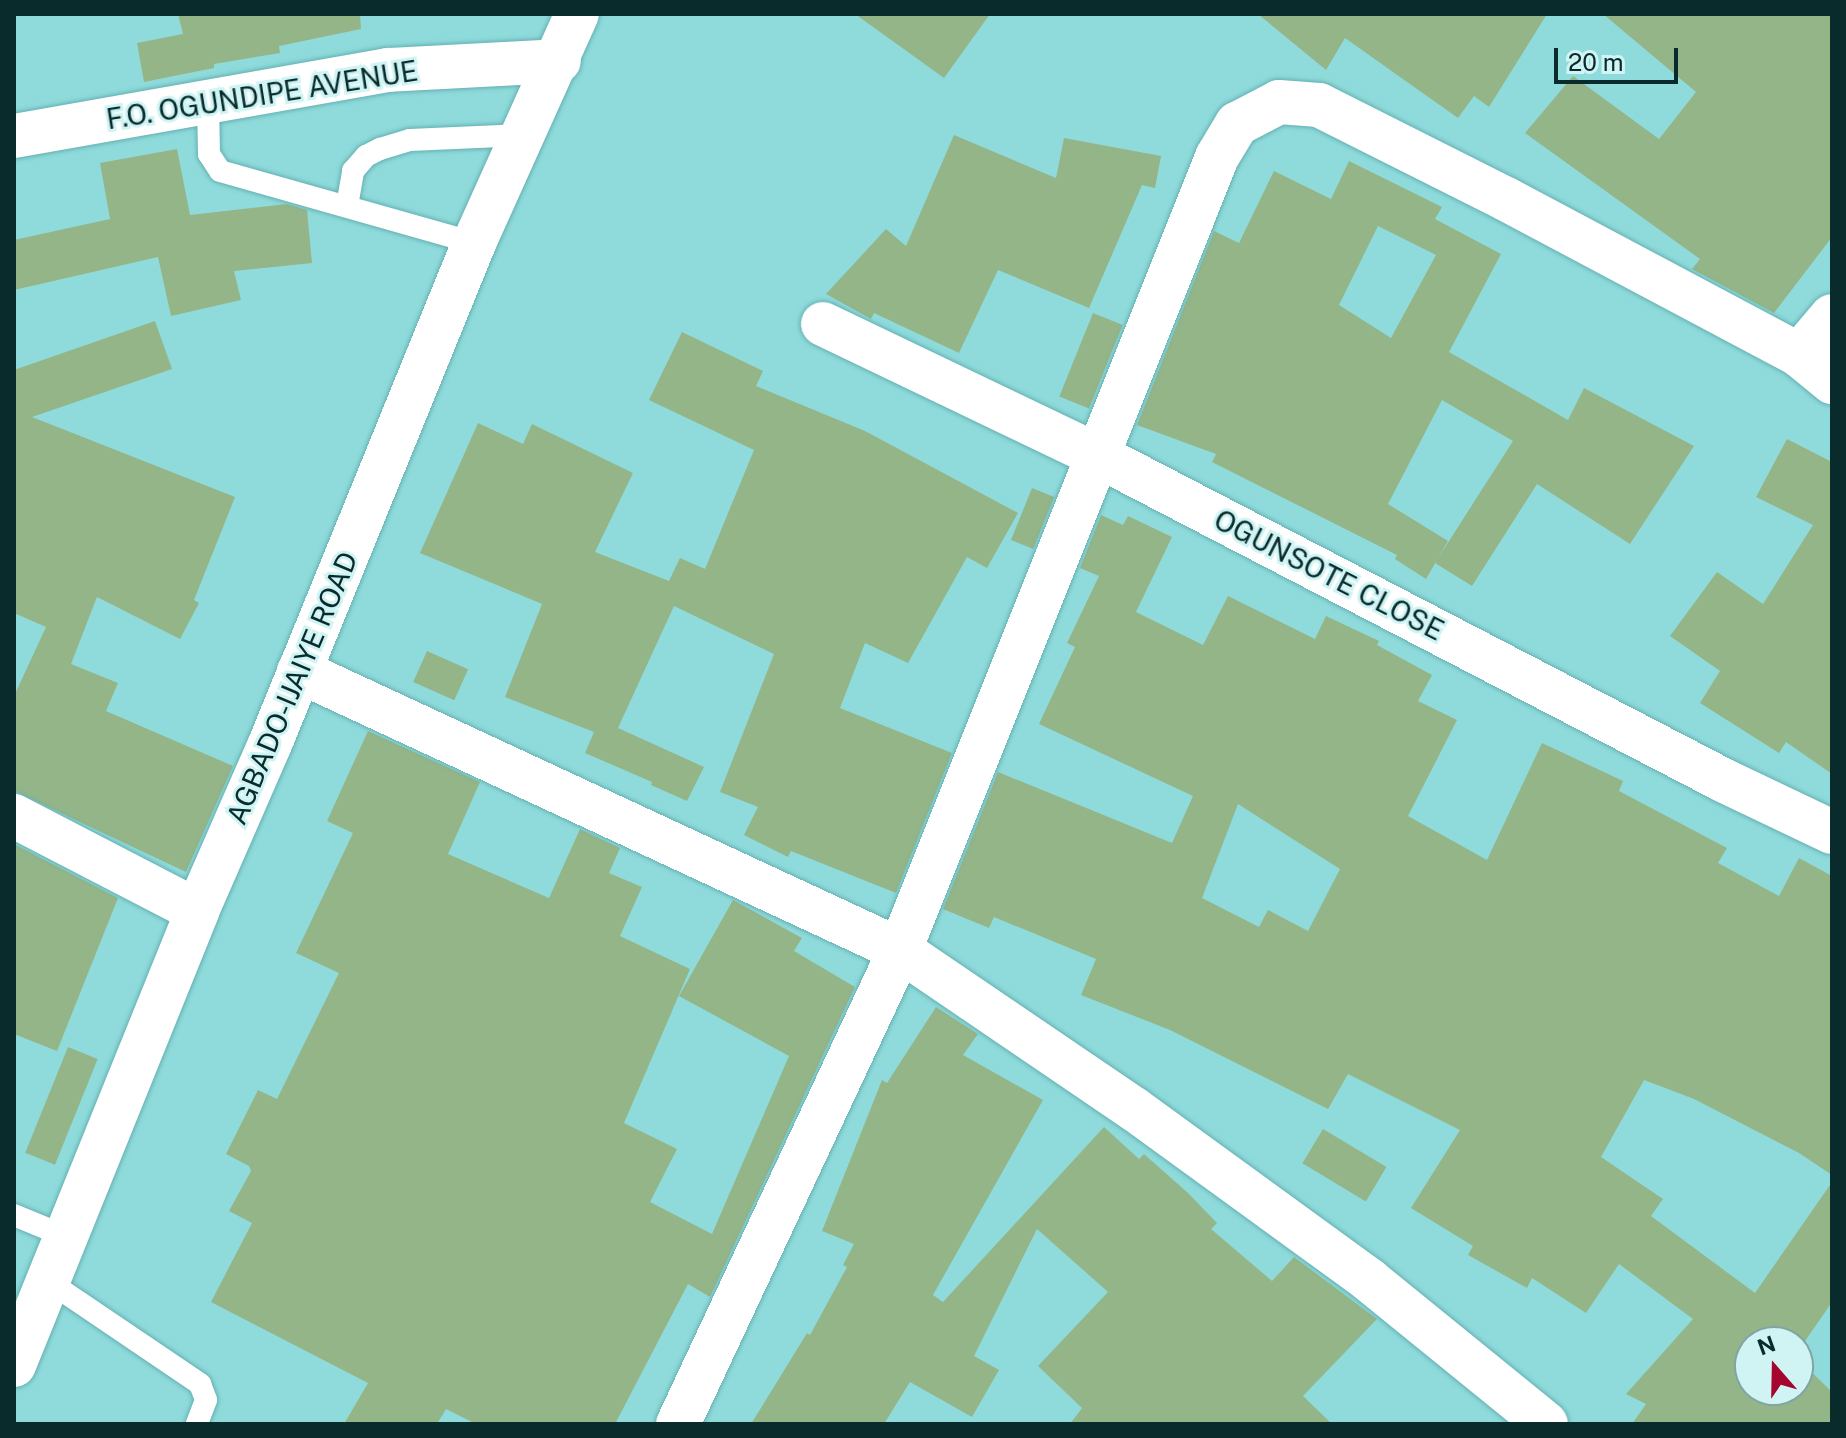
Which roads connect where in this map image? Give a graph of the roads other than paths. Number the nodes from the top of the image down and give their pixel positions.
1 (577, 14) edge
2 (559, 61) junction
3 (208, 102) junction
4 (523, 135) junction
5 (14, 136) edge
6 (347, 206) junction
7 (474, 243) junction
8 (1832, 316) edge
9 (823, 324) dead end
10 (1799, 355) junction
11 (1832, 382) edge
12 (1097, 455) junction
13 (299, 671) junction
14 (14, 816) edge
15 (1832, 832) edge
16 (197, 911) junction
17 (900, 950) junction
18 (14, 1215) edge
19 (67, 1237) junction
20 (48, 1281) junction
21 (14, 1365) edge
22 (197, 1424) edge
23 (678, 1424) edge
24 (1546, 1424) edge

1 - 2 street, AGBADO-IJAIYE ROAD
2 - 3 street, F.O. OGUNDIPE AVENUE
2 - 4 street, AGBADO-IJAIYE ROAD
3 - 5 street, F.O. OGUNDIPE AVENUE
3 - 6 lane
4 - 6 lane
4 - 7 street, AGBADO-IJAIYE ROAD
6 - 7 lane
7 - 13 street, AGBADO-IJAIYE ROAD
8 - 10 street
9 - 12 street, OGUNSOTE CLOSE
10 - 11 street
10 - 12 street
12 - 15 street, OGUNSOTE CLOSE
12 - 17 street
13 - 16 street, AGBADO-IJAIYE ROAD
13 - 17 street
14 - 16 street
16 - 19 street, AGBADO-IJAIYE ROAD
17 - 23 street
17 - 24 street
18 - 19 lane
19 - 20 street, AGBADO-IJAIYE ROAD
20 - 21 street, AGBADO-IJAIYE ROAD
20 - 22 lane

